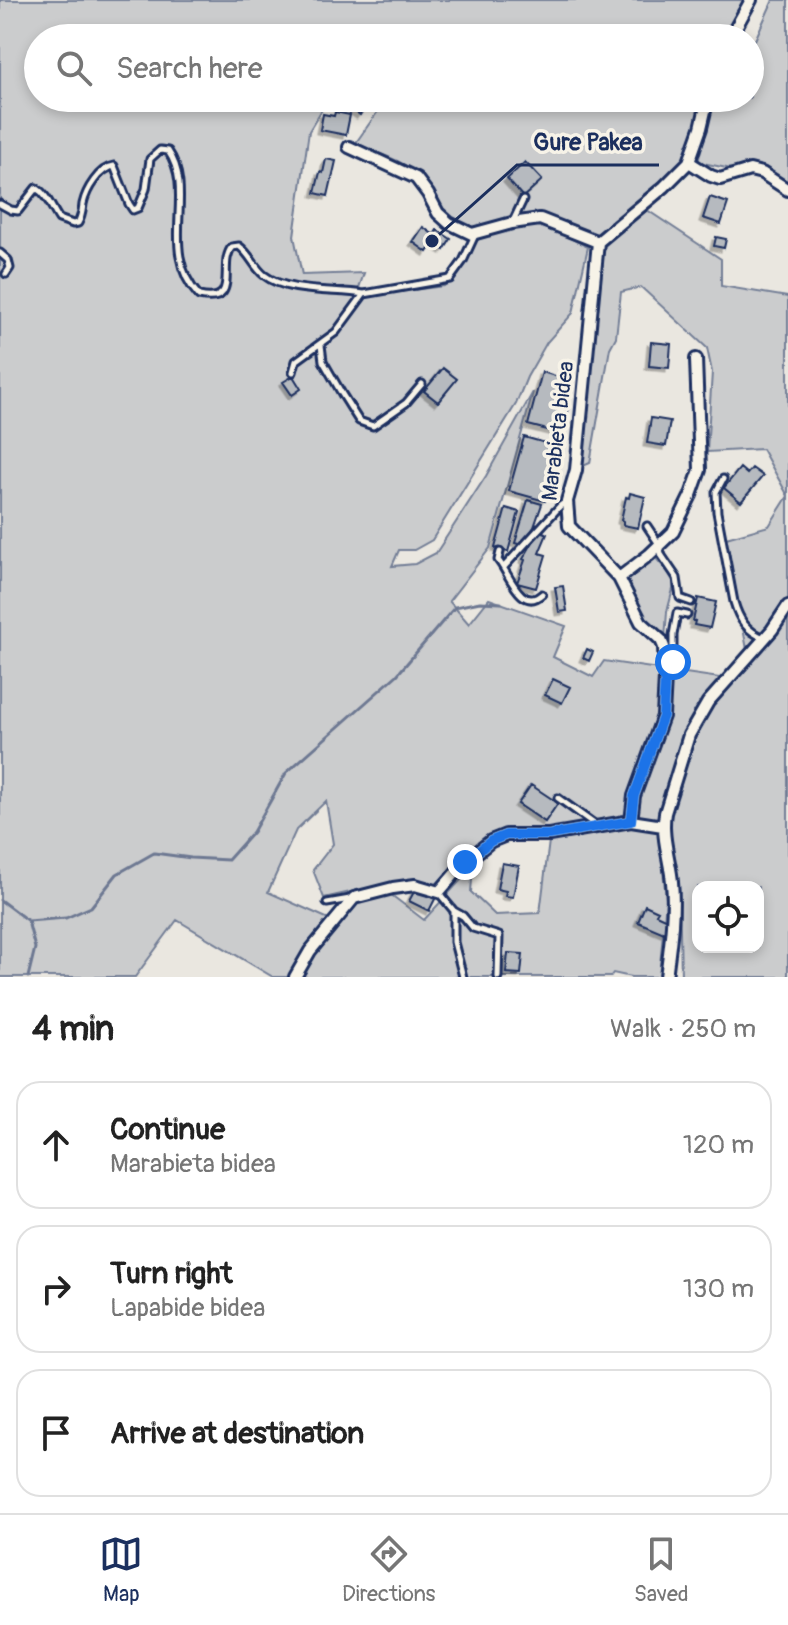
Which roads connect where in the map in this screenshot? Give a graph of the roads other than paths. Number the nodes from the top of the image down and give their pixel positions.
1 (751, 0) edge
2 (738, 24) edge
3 (705, 112) edge
4 (349, 147) dead end
5 (689, 162) junction
6 (788, 190) edge
7 (523, 200) dead end
8 (0, 204) edge
9 (512, 223) junction
10 (475, 234) junction
11 (598, 242) junction
12 (0, 253) edge
13 (6, 274) dead end
14 (364, 294) junction
15 (321, 345) junction
16 (696, 359) dead end
17 (293, 372) dead end
18 (422, 384) dead end
19 (723, 479) dead end
20 (567, 501) junction
21 (647, 526) dead end
22 (659, 546) junction
23 (500, 552) dead end
24 (504, 567) junction
25 (619, 578) junction
26 (542, 594) dead end
27 (691, 602) dead end
28 (788, 606) edge
29 (687, 615) dead end
30 (765, 638) junction
31 (665, 677) junction
32 (558, 798) dead end
33 (631, 821) junction
34 (663, 826) junction
35 (597, 827) junction
36 (439, 892) junction
37 (354, 898) junction
38 (327, 903) dead end
39 (454, 911) junction
40 (295, 977) edge
41 (463, 977) edge
42 (498, 977) edge
43 (666, 977) edge

1 - 2 street
3 - 5 street
4 - 10 street
5 - 6 street
5 - 11 street
7 - 9 lane
8 - 14 lane
9 - 10 street
9 - 11 street
10 - 14 lane
11 - 20 street, Marabieta bidea
12 - 13 lane
14 - 15 lane
15 - 17 lane
15 - 18 lane
16 - 22 street
19 - 30 lane
20 - 24 lane
20 - 25 street, Marabieta bidea
21 - 22 lane
22 - 25 street
22 - 27 lane
23 - 24 lane
24 - 26 lane
25 - 31 street, Marabieta bidea
28 - 30 street
29 - 31 lane
30 - 34 street
31 - 33 street, Marabieta bidea
32 - 35 lane
33 - 34 street
33 - 35 street
34 - 43 street
35 - 36 street
36 - 37 street
36 - 39 lane
37 - 38 lane
37 - 40 street
39 - 41 lane
39 - 42 lane

